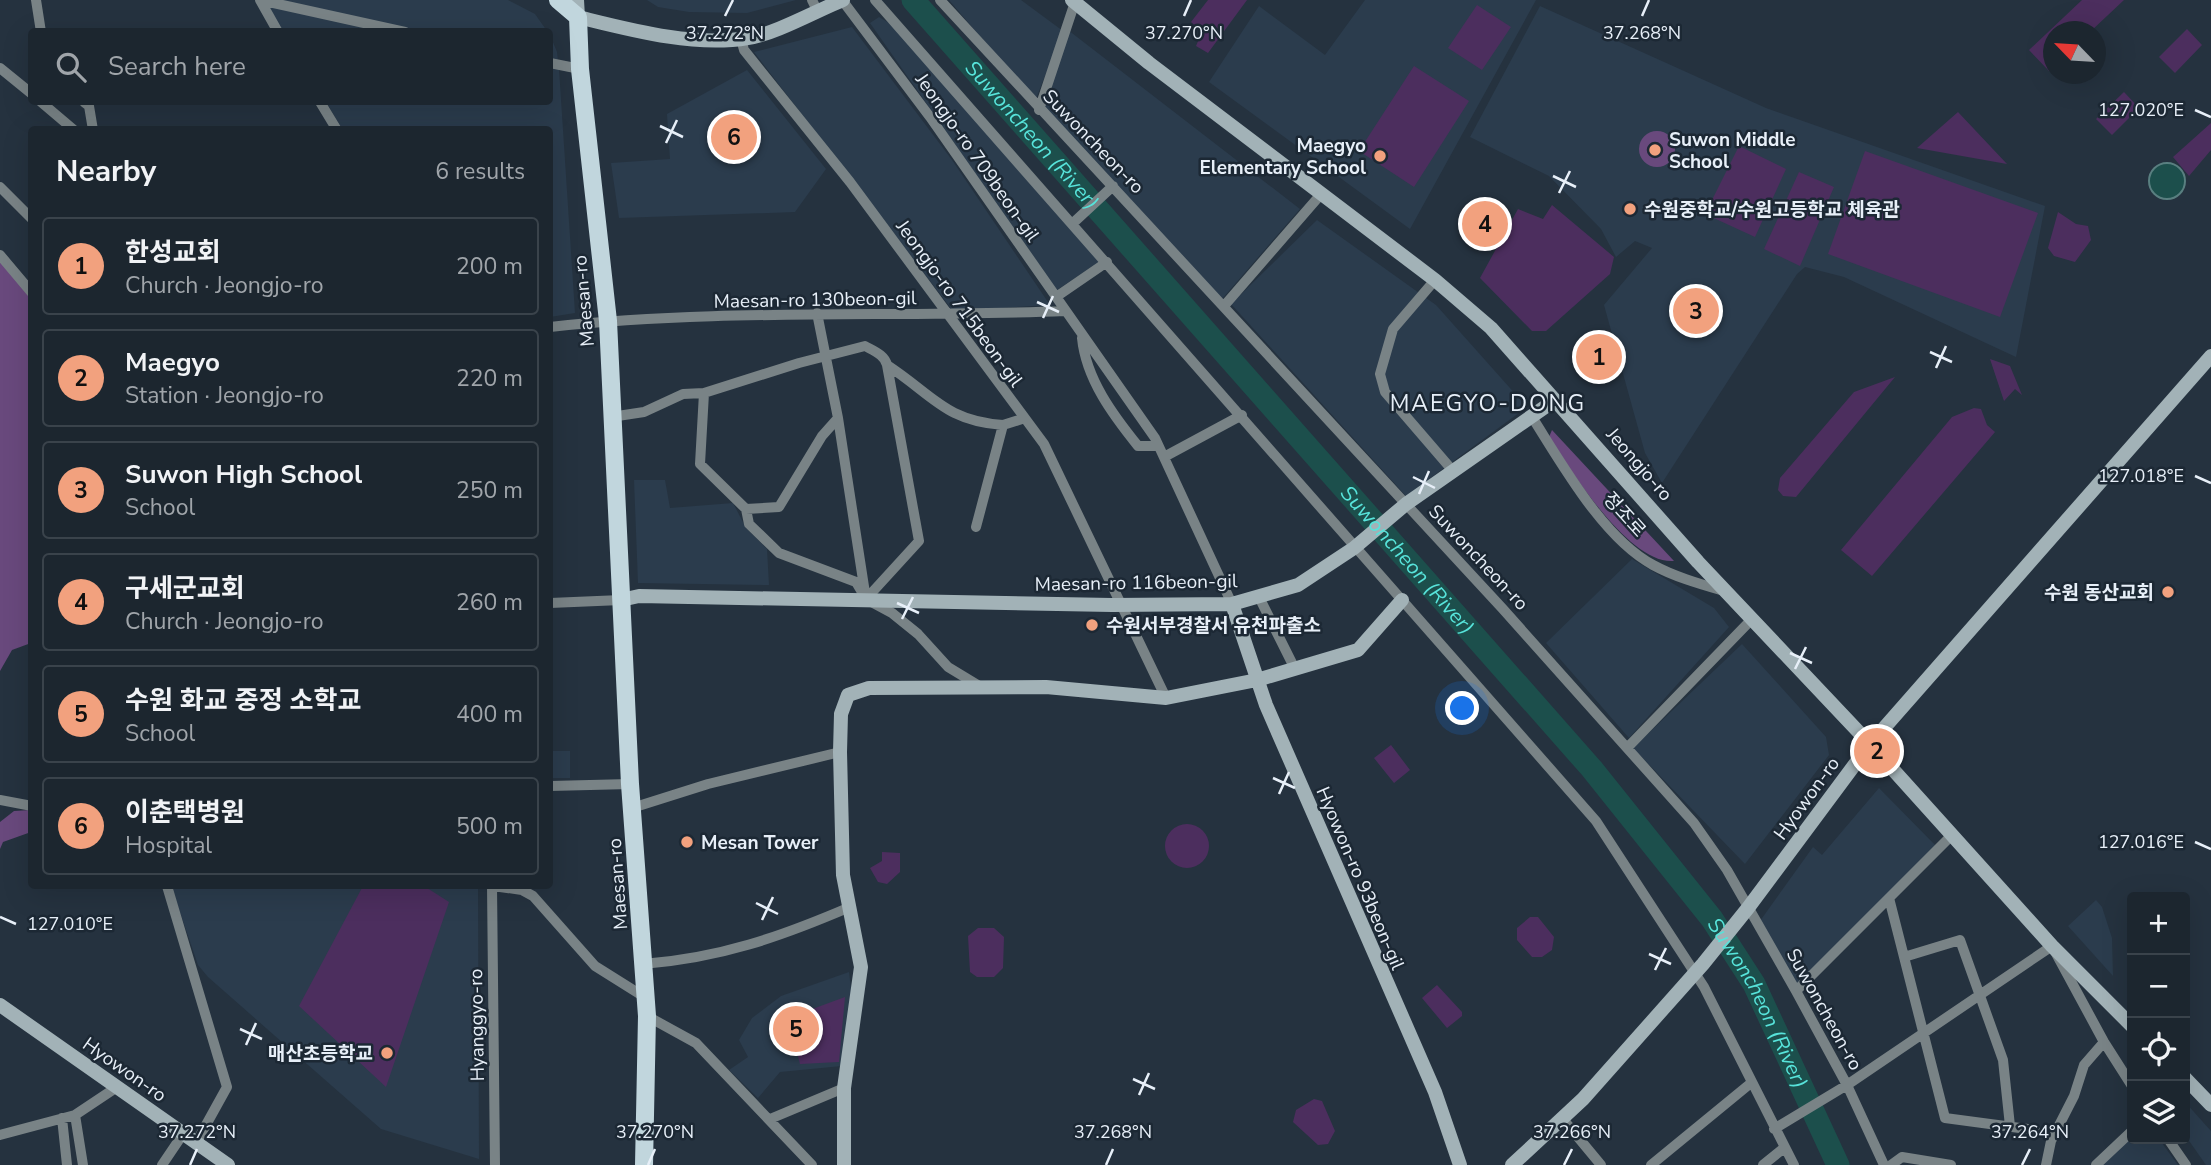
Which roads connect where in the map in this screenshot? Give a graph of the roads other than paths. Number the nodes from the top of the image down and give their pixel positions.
1 (36, 0) edge
2 (260, 0) edge
3 (558, 0) edge
4 (843, 0) edge
5 (876, 0) edge
6 (940, 0) edge
7 (1074, 1) edge
8 (815, 5) edge
9 (578, 8) edge
10 (40, 28) edge
11 (276, 28) edge
12 (387, 28) edge
13 (741, 39) junction
14 (553, 64) edge
15 (0, 68) edge
16 (580, 69) junction
17 (28, 91) edge
18 (45, 105) edge
19 (88, 105) edge
20 (322, 105) edge
21 (1039, 110) junction
22 (69, 126) edge
23 (92, 126) edge
24 (335, 126) edge
25 (1113, 186) junction
26 (0, 187) edge
27 (1322, 193) junction
28 (28, 215) edge
29 (1072, 224) junction
30 (0, 255) edge
31 (1107, 262) junction
32 (1435, 280) junction
33 (28, 288) edge
34 (1056, 298) junction
35 (1224, 306) junction
36 (1065, 311) junction
37 (817, 313) junction
38 (952, 316) junction
39 (608, 321) junction
40 (553, 327) edge
41 (1082, 336) junction
42 (2211, 356) edge
43 (826, 358) junction
44 (887, 365) junction
45 (704, 393) junction
46 (1555, 400) junction
47 (1242, 415) junction
48 (611, 417) junction
49 (1532, 417) junction
50 (838, 418) junction
51 (1022, 418) junction
52 (1003, 425) junction
53 (1158, 446) junction
54 (1164, 457) junction
55 (1453, 471) junction
56 (1403, 508) junction
57 (746, 509) junction
58 (976, 527) dead end
59 (1358, 544) junction
60 (1726, 592) junction
61 (1259, 597) junction
62 (866, 599) junction
63 (621, 600) junction
64 (1402, 600) junction
65 (553, 603) edge
66 (1232, 604) junction
67 (1123, 605) junction
68 (1752, 619) junction
69 (1294, 669) junction
70 (1257, 681) junction
71 (981, 687) junction
72 (1166, 698) junction
73 (1870, 744) junction
74 (1628, 747) junction
75 (840, 752) junction
76 (630, 784) junction
77 (553, 786) edge
78 (0, 800) edge
79 (28, 805) edge
80 (632, 808) junction
81 (1952, 835) junction
82 (168, 889) edge
83 (492, 889) edge
84 (514, 889) edge
85 (1889, 898) junction
86 (850, 907) junction
87 (1748, 908) junction
88 (2052, 946) junction
89 (1903, 957) junction
90 (643, 964) junction
91 (1699, 968) junction
92 (1796, 991) junction
93 (1981, 993) junction
94 (0, 1005) edge
95 (646, 1007) junction
96 (2127, 1021) edge
97 (1923, 1033) junction
98 (2104, 1042) junction
99 (2129, 1081) edge
100 (2186, 1081) edge
101 (1751, 1083) junction
102 (1847, 1085) junction
103 (117, 1087) junction
104 (844, 1088) junction
105 (2211, 1105) edge
106 (75, 1115) junction
107 (62, 1118) junction
108 (1562, 1118) junction
109 (770, 1119) junction
110 (2010, 1126) junction
111 (1774, 1129) junction
112 (2035, 1130) dead end
113 (183, 1134) junction
114 (0, 1135) edge
115 (2127, 1136) edge
116 (196, 1143) junction
117 (2171, 1144) edge
118 (1784, 1148) junction
119 (67, 1164) edge
120 (83, 1165) edge
121 (162, 1165) edge
122 (228, 1165) edge
123 (495, 1165) edge
124 (644, 1165) edge
125 (813, 1165) edge
126 (844, 1165) edge
127 (1460, 1165) edge
128 (1512, 1165) edge
129 (1601, 1165) edge
130 (1651, 1165) edge
131 (1763, 1165) edge
132 (1794, 1165) edge
133 (1884, 1165) edge
134 (1891, 1165) edge
135 (1951, 1165) edge
136 (2046, 1165) edge
137 (2096, 1165) edge
138 (2186, 1165) edge

1 - 10 street
2 - 11 street
2 - 12 street
3 - 9 main road
4 - 8 street
4 - 34 street, Jeongjo-ro 709beon-gil
5 - 29 street
6 - 21 street, Suwoncheon-ro
7 - 21 street, Jeongjo-ro
7 - 27 street, Jeongjo-ro
8 - 13 street
9 - 13 street
9 - 16 main road, Maesan-ro
13 - 38 street, Jeongjo-ro 715beon-gil
14 - 16 street
15 - 17 street
16 - 39 main road, Maesan-ro
18 - 22 street
19 - 23 street
20 - 24 street
21 - 25 street, Suwoncheon-ro
25 - 29 street
25 - 35 street, Suwoncheon-ro
26 - 28 street
27 - 32 street, Jeongjo-ro
27 - 35 street
29 - 31 street
30 - 33 street
31 - 34 street
31 - 47 street
32 - 46 street, Jeongjo-ro
32 - 55 street
34 - 36 street, Jeongjo-ro 709beon-gil
35 - 56 street, Suwoncheon-ro
36 - 38 street, Maesan-ro 130beon-gil
36 - 41 street, Jeongjo-ro 709beon-gil
37 - 38 street, Maesan-ro 130beon-gil
37 - 39 street, Maesan-ro 130beon-gil
37 - 43 street
38 - 51 street, Jeongjo-ro 715beon-gil
39 - 40 street, Maesan-ro 130beon-gil
39 - 48 main road, Maesan-ro
41 - 53 street, Jeongjo-ro 709beon-gil
41 - 53 street, Jeongjo-ro 709beon-gil
42 - 73 street, Hyowon-ro
43 - 44 street
43 - 45 street
43 - 50 street
44 - 52 street
44 - 62 street
45 - 48 street
45 - 57 street, Maesan-ro 116beon-gil
46 - 49 street, Maesan-ro 116beon-gil
46 - 60 street, Jeongjo-ro
47 - 54 street
47 - 59 street
48 - 63 main road, Maesan-ro
49 - 55 street, Maesan-ro 116beon-gil
49 - 60 street, 정조로
50 - 57 street
50 - 62 street
51 - 52 street
51 - 67 street, Jeongjo-ro 715beon-gil
52 - 58 street
53 - 54 street, Jeongjo-ro 709beon-gil
54 - 66 street, Jeongjo-ro 709beon-gil
55 - 56 street, Maesan-ro 116beon-gil
56 - 59 street, Maesan-ro 116beon-gil
56 - 74 street, Suwoncheon-ro
57 - 62 street, Maesan-ro 116beon-gil
59 - 61 street, Maesan-ro 116beon-gil
59 - 64 street
60 - 68 street, Jeongjo-ro
61 - 66 street, Maesan-ro 116beon-gil
61 - 69 street
62 - 63 street, Maesan-ro 116beon-gil
62 - 67 street, Maesan-ro 116beon-gil
62 - 71 street, Maesan-ro 116beon-gil
63 - 65 street
63 - 76 main road, Maesan-ro
64 - 69 street
64 - 91 street
66 - 67 street, Maesan-ro 116beon-gil
66 - 70 street, Hyowon-ro 93beon-gil
67 - 72 street, Jeongjo-ro 715beon-gil
68 - 73 street, Jeongjo-ro
68 - 74 street
69 - 70 street
70 - 72 street
70 - 127 street, Hyowon-ro 93beon-gil
71 - 72 street
71 - 75 street
73 - 81 street, Jeongjo-ro
73 - 87 street, Hyowon-ro
74 - 87 street, Suwoncheon-ro
75 - 80 street
75 - 86 street
76 - 77 street
76 - 80 main road, Maesan-ro
78 - 79 street
80 - 90 main road, Maesan-ro
81 - 85 street
81 - 88 street, Jeongjo-ro
82 - 116 street
83 - 123 street, Hyanggyo-ro
84 - 95 street
85 - 89 street
85 - 92 street
86 - 90 street
86 - 104 street
87 - 91 street, Hyowon-ro
87 - 92 street, Suwoncheon-ro
88 - 93 street
88 - 96 street, Jeongjo-ro
88 - 98 street, Jeongjo-ro
89 - 93 street
89 - 97 street
90 - 95 main road, Maesan-ro
91 - 101 street
91 - 108 street, Hyowon-ro
92 - 102 street, Suwoncheon-ro
93 - 97 street
93 - 110 street
94 - 103 street, Hyowon-ro
95 - 109 street
95 - 124 main road, Maesan-ro
97 - 102 street
97 - 110 street
98 - 99 street, Jeongjo-ro
98 - 136 street
100 - 105 street
101 - 111 street
101 - 130 street
102 - 111 street
102 - 133 street, Suwoncheon-ro
103 - 106 street
103 - 113 street, Hyowon-ro
104 - 109 street
104 - 126 street
106 - 107 street
106 - 120 street
107 - 114 street
107 - 119 street
108 - 128 street, Hyowon-ro
108 - 129 street
109 - 125 street
110 - 112 street
111 - 118 street
113 - 116 street, Hyowon-ro
113 - 121 street
115 - 137 street
116 - 122 street, Hyowon-ro
117 - 138 street
118 - 131 street
118 - 132 street
134 - 135 street

